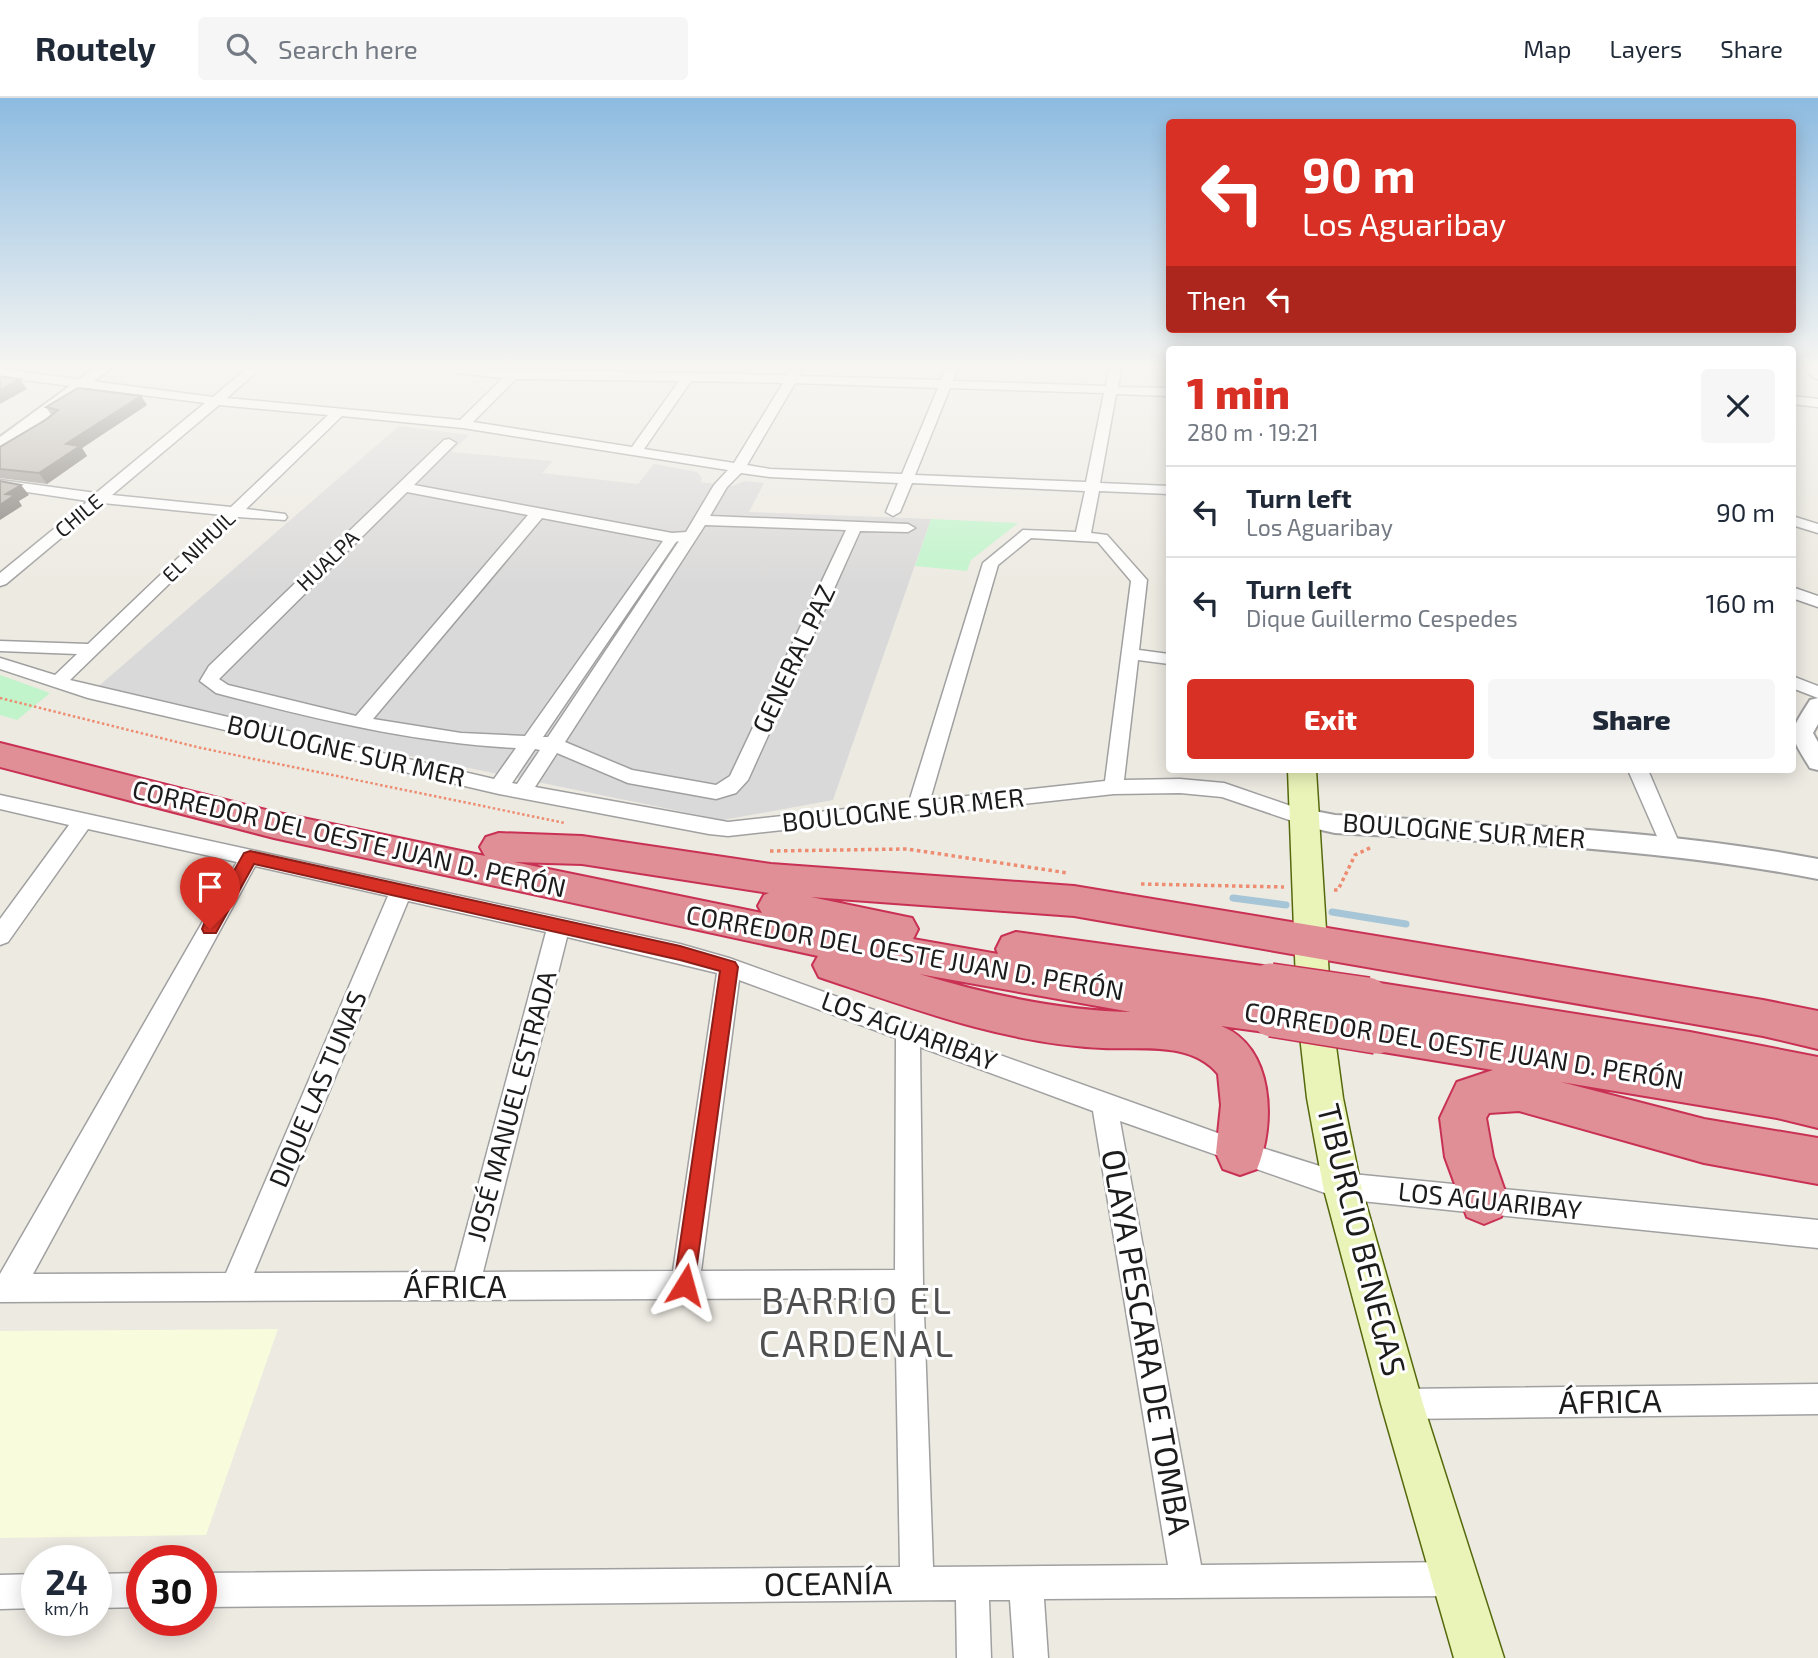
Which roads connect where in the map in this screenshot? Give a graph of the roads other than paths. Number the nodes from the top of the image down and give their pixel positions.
1 (167, 442) edge
2 (308, 442) edge
3 (577, 442) edge
4 (642, 442) edge
5 (754, 442) edge
6 (922, 442) edge
7 (1102, 442) edge
8 (449, 443) dead end
9 (636, 451) junction
10 (738, 468) junction
11 (906, 480) junction
12 (0, 484) edge
13 (1093, 487) junction
14 (404, 488) junction
15 (1166, 489) edge
16 (100, 498) junction
17 (236, 512) junction
18 (893, 512) dead end
19 (538, 513) junction
20 (280, 517) dead end
21 (1796, 521) edge
22 (855, 526) junction
23 (695, 528) junction
24 (908, 528) dead end
25 (1818, 529) edge
26 (1083, 537) junction
27 (672, 538) junction
28 (0, 581) edge
29 (1796, 593) edge
30 (1818, 601) edge
31 (0, 646) edge
32 (93, 649) junction
33 (1130, 654) junction
34 (1166, 659) edge
35 (0, 663) edge
36 (58, 682) junction
37 (1796, 684) edge
38 (1818, 692) edge
39 (1818, 705) edge
40 (360, 723) junction
41 (1, 730) edge
42 (531, 741) junction
43 (553, 744) junction
44 (1818, 762) edge
45 (1302, 773) edge
46 (1639, 773) edge
47 (499, 787) junction
48 (1114, 787) junction
49 (522, 792) junction
50 (0, 802) edge
51 (917, 809) junction
52 (1304, 818) junction
53 (84, 819) junction
54 (1670, 845) junction
55 (499, 847) junction
56 (250, 857) junction
57 (1818, 869) edge
58 (401, 892) junction
59 (628, 902) junction
60 (559, 926) junction
61 (0, 936) edge
62 (1309, 940) junction
63 (729, 967) junction
64 (1271, 1000) junction
65 (1372, 1016) junction
66 (1818, 1030) edge
67 (908, 1031) junction
68 (1818, 1077) edge
69 (1104, 1103) junction
70 (1818, 1107) edge
71 (1240, 1153) junction
72 (1818, 1160) edge
73 (1342, 1186) junction
74 (1484, 1200) junction
75 (1818, 1234) edge
76 (909, 1284) junction
77 (685, 1285) junction
78 (465, 1286) junction
79 (234, 1287) junction
80 (5, 1288) edge
81 (1818, 1399) edge
82 (1402, 1404) junction
83 (1455, 1579) junction
84 (1188, 1581) junction
85 (972, 1583) junction
86 (1026, 1583) junction
87 (917, 1584) junction
88 (217, 1590) edge
89 (21, 1591) edge
90 (0, 1592) edge
91 (974, 1658) edge
92 (1031, 1658) edge
93 (1479, 1658) edge

1 - 16 street, CHILE
2 - 17 street, EL NIHUIL
3 - 9 street
4 - 9 street
5 - 10 street
6 - 11 street
7 - 13 street
8 - 14 street, HUALPA
9 - 10 street
10 - 11 street
10 - 23 street
11 - 13 street
11 - 18 street
12 - 16 street
13 - 15 street
13 - 26 street
14 - 19 street
14 - 40 street, HUALPA
16 - 17 street
16 - 28 street, CHILE
17 - 20 street
17 - 32 street, EL NIHUIL
19 - 27 street
19 - 40 street
21 - 25 street
22 - 23 street
22 - 24 street
22 - 43 street, GENERAL PAZ
23 - 27 street
23 - 43 street
26 - 33 street
26 - 51 street
27 - 42 street
29 - 30 street
31 - 32 street
32 - 36 street, EL NIHUIL
33 - 34 street
33 - 48 street
35 - 36 street, BOULOGNE SUR MER
36 - 47 street, BOULOGNE SUR MER
37 - 38 street
39 - 44 street
40 - 42 street
41 - 55 highway, CORREDOR DEL OESTE JUAN D. PERÓN
41 - 59 highway, CORREDOR DEL OESTE JUAN D. PERÓN
42 - 43 street
42 - 47 street
43 - 49 street
45 - 52 main road, TIBURCIO BENEGAS
46 - 54 street
47 - 49 street, BOULOGNE SUR MER
48 - 51 street, BOULOGNE SUR MER
48 - 52 street, BOULOGNE SUR MER
49 - 51 street, BOULOGNE SUR MER
50 - 53 street, LOS AGUARIBAY
52 - 54 street, BOULOGNE SUR MER
52 - 62 main road, TIBURCIO BENEGAS
53 - 56 street, LOS AGUARIBAY
53 - 61 street
54 - 57 street, BOULOGNE SUR MER
55 - 62 highway
55 - 64 highway, CORREDOR DEL OESTE JUAN D. PERÓN
56 - 58 street, LOS AGUARIBAY
56 - 80 street
58 - 60 street, LOS AGUARIBAY
58 - 79 street, DIQUE LAS TUNAS
59 - 64 highway, CORREDOR DEL OESTE JUAN D. PERÓN
59 - 71 highway
60 - 63 street, LOS AGUARIBAY
60 - 78 street, JOSÉ MANUEL ESTRADA
62 - 66 highway
62 - 73 main road, TIBURCIO BENEGAS
63 - 67 street, LOS AGUARIBAY
63 - 77 street
64 - 65 highway, CORREDOR DEL OESTE JUAN D. PERÓN, bridge
65 - 68 highway, CORREDOR DEL OESTE JUAN D. PERÓN
65 - 70 highway, CORREDOR DEL OESTE JUAN D. PERÓN
67 - 69 street, LOS AGUARIBAY
67 - 76 street
69 - 71 street, LOS AGUARIBAY
69 - 84 street, OLAYA PESCARA DE TOMBA
71 - 73 street, LOS AGUARIBAY
72 - 74 highway
73 - 74 street, LOS AGUARIBAY
73 - 82 main road, TIBURCIO BENEGAS
74 - 75 street, LOS AGUARIBAY
76 - 77 street, ÁFRICA
76 - 87 street
77 - 78 street, ÁFRICA
78 - 79 street, ÁFRICA
79 - 80 street, ÁFRICA
81 - 82 street, ÁFRICA
82 - 83 main road, TIBURCIO BENEGAS
83 - 84 street, OCEANÍA
83 - 93 main road, TIBURCIO BENEGAS
84 - 86 street, OCEANÍA
85 - 86 street, OCEANÍA
85 - 87 street, OCEANÍA
85 - 91 street
86 - 92 street
87 - 88 street, OCEANÍA
89 - 90 street

